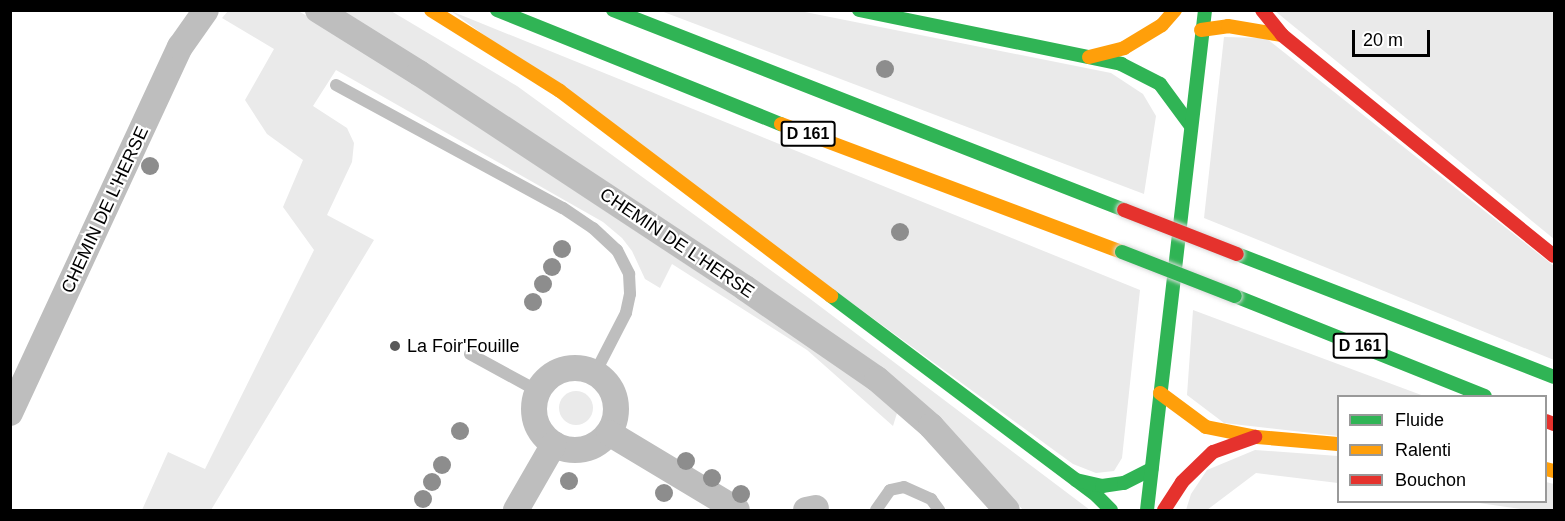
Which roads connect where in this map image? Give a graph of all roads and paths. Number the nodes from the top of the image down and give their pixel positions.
1 (206, 10) edge
2 (318, 10) edge
3 (430, 10) edge
4 (497, 10) edge
5 (613, 10) edge
6 (858, 10) edge
7 (1175, 10) edge
8 (1204, 10) edge
9 (1262, 10) edge
10 (1201, 30) junction
11 (1282, 35) junction
12 (1088, 57) junction
13 (336, 85) dead end
14 (1191, 126) junction
15 (1554, 256) edge
16 (470, 354) dead end
17 (596, 373) junction
18 (1554, 377) edge
19 (538, 391) junction
20 (1161, 393) junction
21 (1482, 395) edge
22 (10, 414) edge
23 (609, 433) junction
24 (1257, 437) junction
25 (554, 444) junction
26 (1337, 444) edge
27 (1152, 470) junction
28 (1076, 480) junction
29 (516, 510) edge
30 (737, 510) edge
31 (876, 510) edge
32 (939, 510) edge
33 (1007, 510) edge
34 (1111, 510) edge
35 (1147, 510) edge
36 (1164, 510) edge

1 - 22 street, CHEMIN DE L'HERSE
2 - 33 street, CHEMIN DE L'HERSE
3 - 28 main road
4 - 21 main road, D 161, bridge
5 - 18 main road, D 161, bridge
6 - 12 main road
7 - 12 main road
8 - 10 main road
9 - 11 main road
10 - 11 main road
10 - 14 main road
11 - 15 main road
12 - 14 main road
13 - 17 lane
14 - 20 main road
16 - 19 lane
17 - 19 street
17 - 23 street
19 - 25 street
20 - 24 main road
20 - 27 main road
23 - 25 street
23 - 30 street
24 - 26 main road
24 - 36 main road
25 - 29 street
27 - 28 main road
27 - 35 main road
28 - 34 main road
31 - 32 lane

